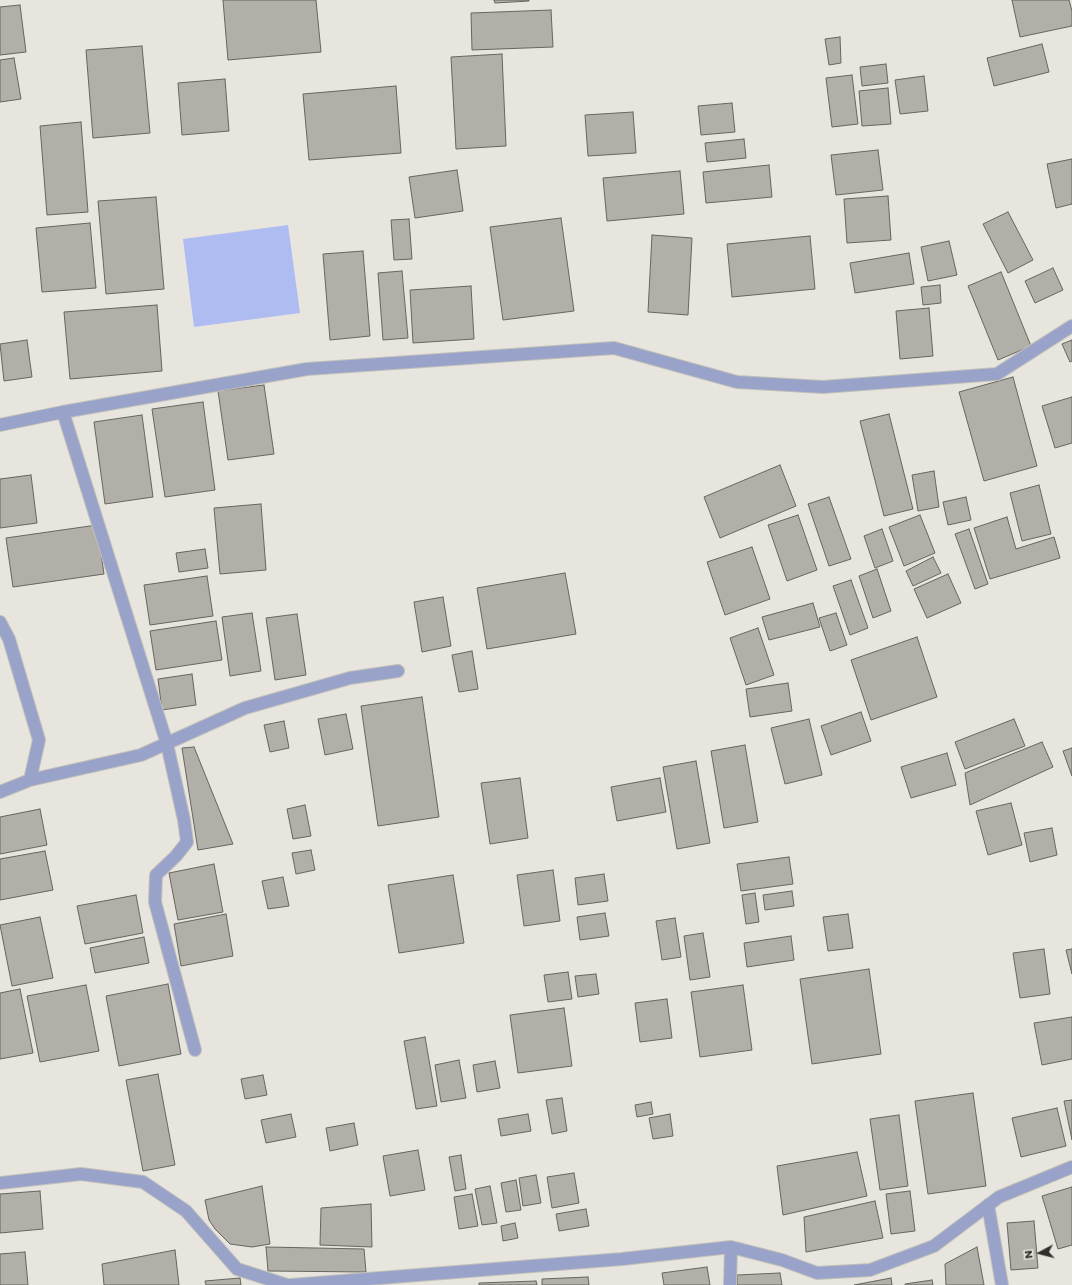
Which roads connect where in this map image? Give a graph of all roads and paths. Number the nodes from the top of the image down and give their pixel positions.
1 (1072, 326) edge
2 (63, 412) junction
3 (0, 425) edge
4 (0, 622) edge
5 (398, 671) dead end
6 (167, 744) junction
7 (30, 780) junction
8 (0, 792) edge
9 (195, 1050) dead end
10 (1072, 1167) edge
11 (0, 1183) edge
12 (988, 1205) junction
13 (731, 1247) junction
14 (287, 1285) edge
15 (291, 1285) edge
16 (730, 1285) edge
17 (1002, 1285) edge

1 - 2 street
2 - 3 street
2 - 6 street
4 - 7 street
5 - 6 street
6 - 7 street
6 - 9 street
7 - 8 street
10 - 12 street
11 - 14 street
12 - 13 street
12 - 17 street
13 - 15 street
13 - 16 street

